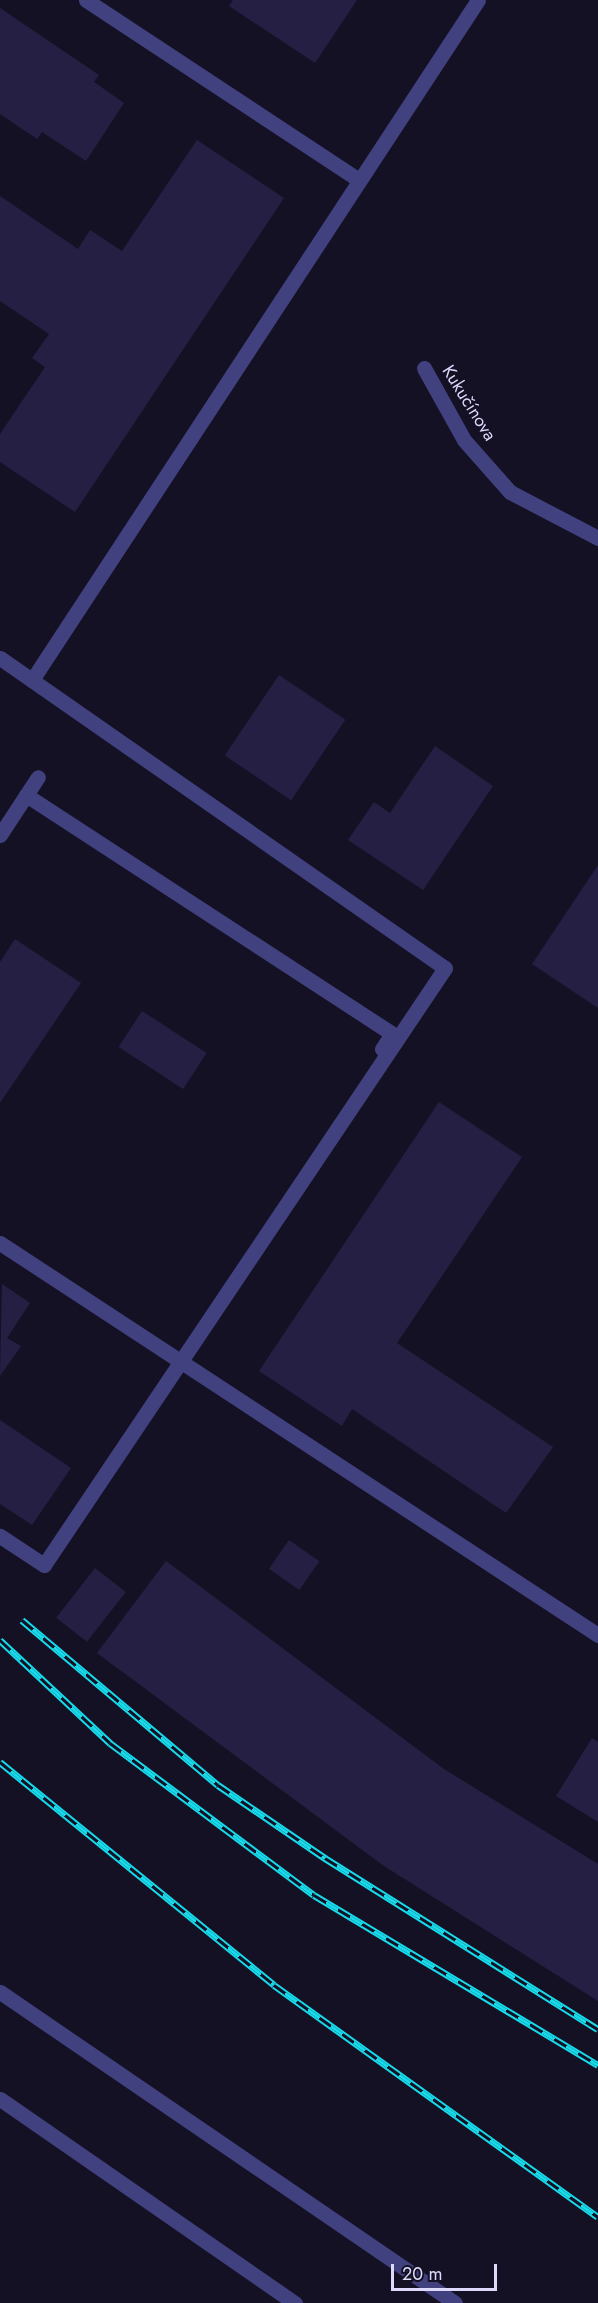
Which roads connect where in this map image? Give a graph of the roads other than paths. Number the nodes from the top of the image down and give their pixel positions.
1 (86, 0) edge
2 (478, 0) edge
3 (360, 180) junction
4 (424, 368) dead end
5 (598, 538) edge
6 (0, 658) edge
7 (32, 680) junction
8 (38, 777) dead end
9 (26, 795) junction
10 (0, 835) edge
11 (0, 1243) edge
12 (181, 1362) junction
13 (0, 1536) edge
14 (598, 1635) edge
15 (0, 1992) edge
16 (0, 2099) edge
17 (295, 2303) edge
18 (455, 2303) edge

1 - 3 street
2 - 3 street
3 - 7 street
4 - 5 street, Kukučínova
6 - 7 street
7 - 12 street
8 - 9 street
9 - 10 street
9 - 12 street
11 - 12 street
12 - 13 street
12 - 14 street
15 - 18 street
16 - 17 street

